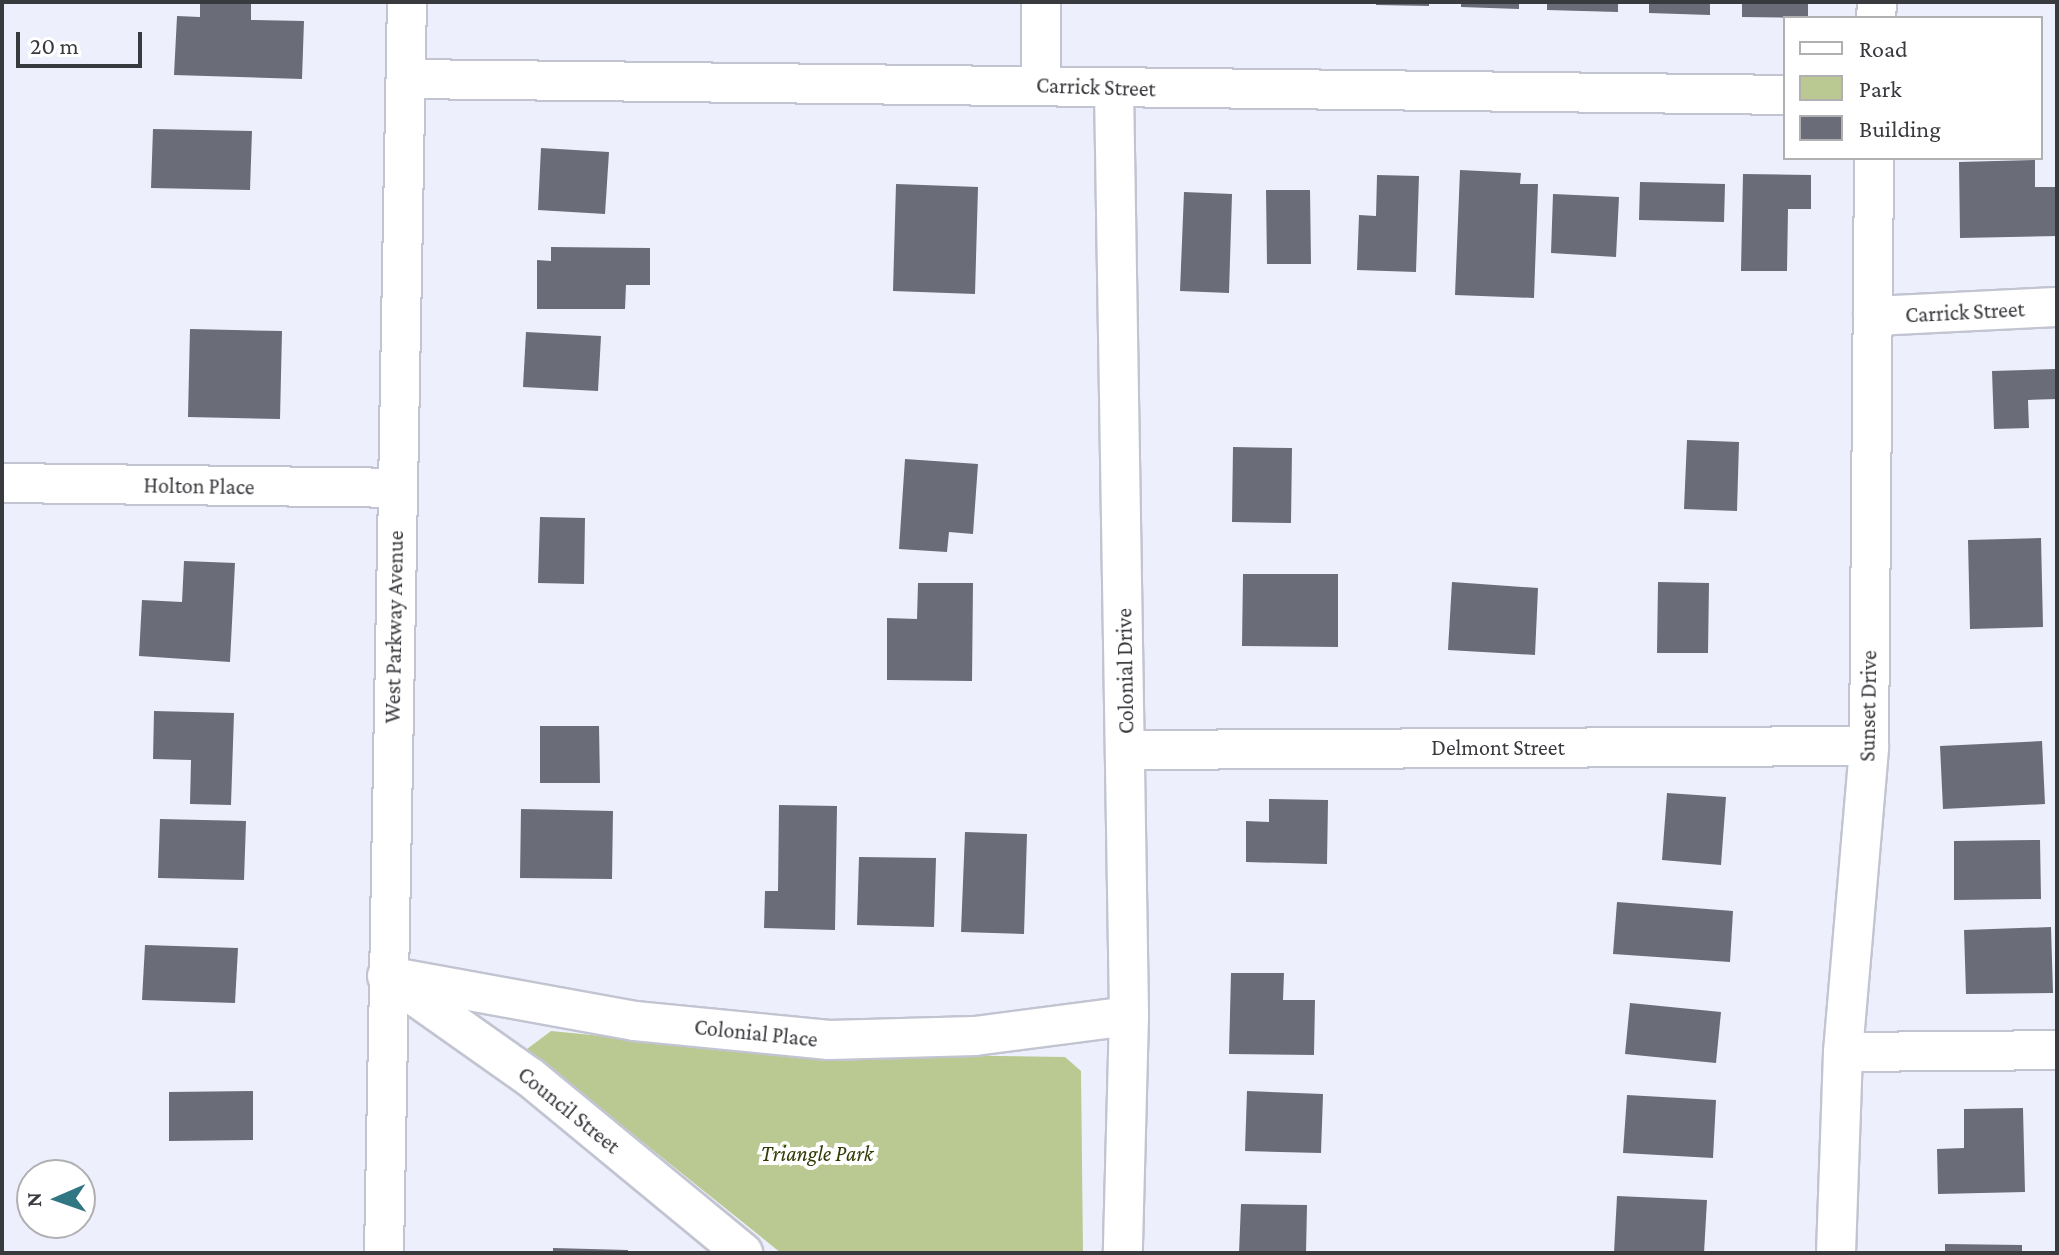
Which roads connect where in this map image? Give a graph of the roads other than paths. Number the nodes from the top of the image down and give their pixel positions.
1 (407, 2) edge
2 (1041, 2) edge
3 (406, 79) junction
4 (1041, 84) junction
5 (1114, 88) junction
6 (1783, 95) edge
7 (1874, 160) edge
8 (2057, 307) edge
9 (1873, 316) junction
10 (2, 483) edge
11 (397, 488) junction
12 (1869, 746) junction
13 (1127, 750) junction
14 (387, 976) junction
15 (1129, 1016) junction
16 (2057, 1050) edge
17 (1843, 1052) junction
18 (384, 1253) edge
19 (743, 1253) edge
20 (1123, 1253) edge
21 (1836, 1253) edge

1 - 3 street, West Parkway Avenue
2 - 4 street
3 - 4 street, Carrick Street
3 - 11 street, West Parkway Avenue
4 - 5 street, Carrick Street
5 - 6 street, Carrick Street
5 - 13 street, Colonial Drive
7 - 9 street, Sunset Drive
8 - 9 street, Carrick Street
9 - 12 street, Sunset Drive
10 - 11 street, Holton Place
11 - 14 street, West Parkway Avenue
12 - 13 street, Delmont Street
12 - 17 street, Sunset Drive
13 - 15 street, Colonial Drive
14 - 15 street, Colonial Place
14 - 18 street, West Parkway Avenue
14 - 19 street, Council Street
15 - 20 street, Colonial Drive
16 - 17 street
17 - 21 street, Sunset Drive

